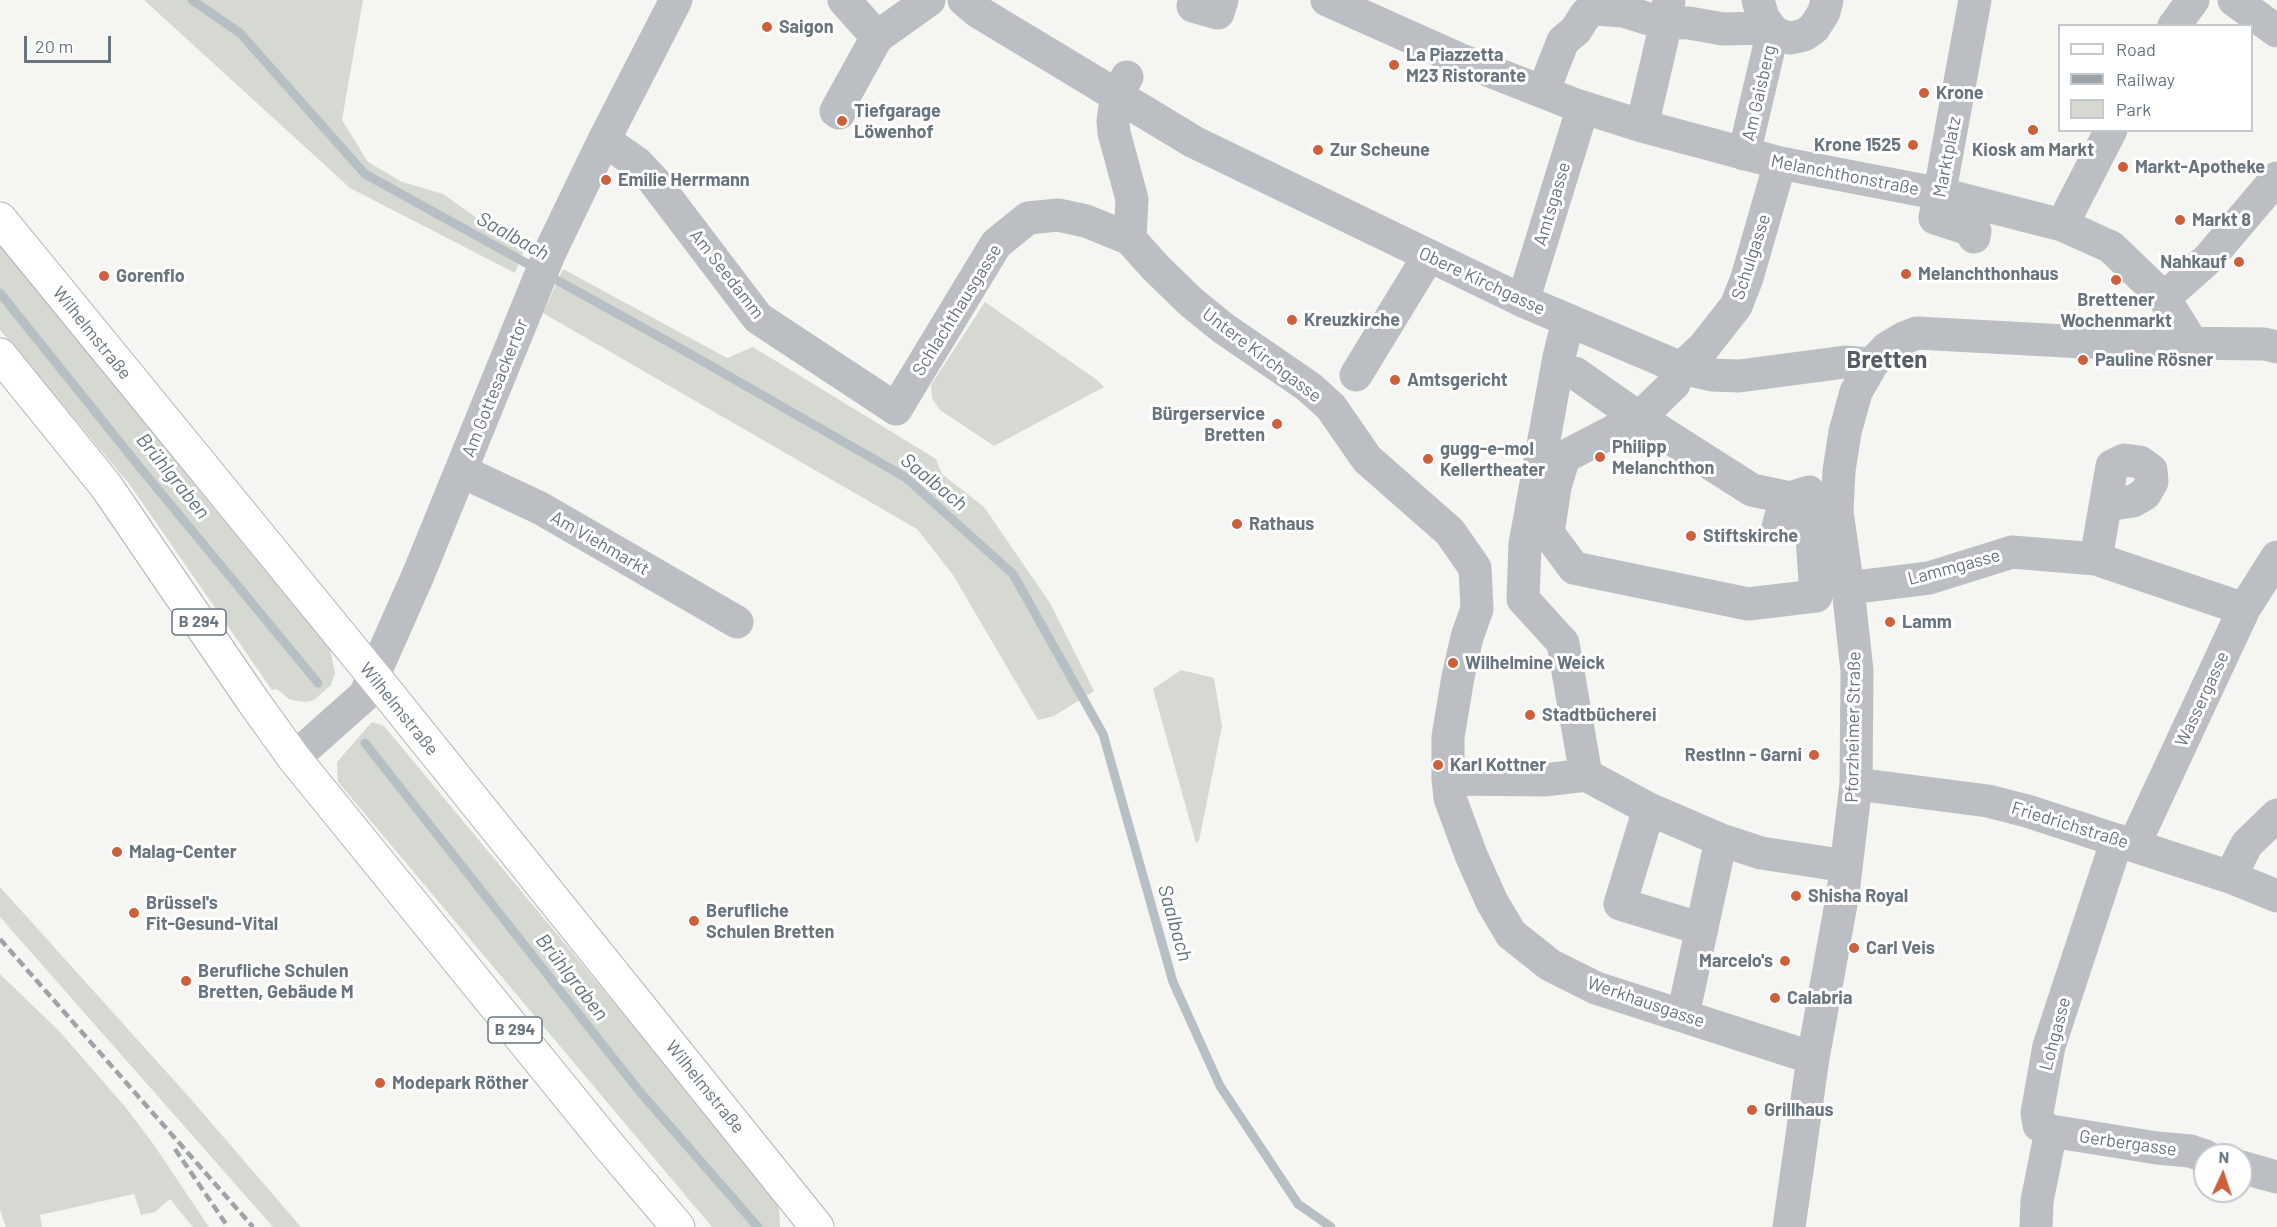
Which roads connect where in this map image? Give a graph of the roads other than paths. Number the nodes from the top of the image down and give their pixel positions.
1 (676, 0) edge
2 (964, 0) edge
3 (1327, 0) edge
4 (1758, 0) edge
5 (1827, 0) edge
6 (1975, 0) edge
7 (2193, 0) edge
8 (2234, 0) edge
9 (928, 1) edge
10 (849, 3) edge
11 (1596, 4) edge
12 (1664, 11) edge
13 (2175, 24) edge
14 (1773, 31) junction
15 (2277, 31) edge
16 (878, 37) junction
17 (1122, 86) junction
18 (1543, 92) junction
19 (1583, 107) junction
20 (839, 113) dead end
21 (1642, 126) junction
22 (2109, 132) edge
23 (604, 140) junction
24 (1744, 154) junction
25 (1780, 163) junction
26 (2277, 178) edge
27 (1941, 194) junction
28 (0, 219) edge
29 (2062, 225) junction
30 (1974, 237) dead end
31 (1130, 239) junction
32 (1428, 256) junction
33 (2164, 298) junction
34 (1523, 301) junction
35 (1568, 321) junction
36 (2192, 344) junction
37 (2277, 347) edge
38 (0, 355) edge
39 (1872, 364) junction
40 (1575, 373) dead end
41 (1356, 375) dead end
42 (1678, 376) junction
43 (896, 409) joint
44 (1639, 418) junction
45 (461, 471) junction
46 (2106, 501) dead end
47 (2277, 557) edge
48 (2096, 559) junction
49 (1848, 588) junction
50 (1523, 599) junction
51 (1477, 609) junction
52 (2244, 609) junction
53 (736, 622) dead end
54 (373, 675) junction
55 (294, 758) junction
56 (1586, 775) junction
57 (1448, 780) junction
58 (1856, 784) junction
59 (1649, 809) junction
60 (2277, 815) edge
61 (1721, 840) junction
62 (2126, 843) junction
63 (1846, 866) junction
64 (2230, 877) junction
65 (2277, 896) edge
66 (1702, 929) junction
67 (1683, 1015) junction
68 (1813, 1058) junction
69 (2051, 1131) junction
70 (2193, 1152) edge
71 (2253, 1170) edge
72 (2277, 1177) edge
73 (799, 1214) edge
74 (678, 1227) edge
75 (817, 1227) edge
76 (1789, 1227) edge
77 (2036, 1227) edge

1 - 23 street, Am Gottesackertor
2 - 17 street, Obere Kirchgasse
3 - 18 street, Melanchthonstraße
4 - 14 street
5 - 14 street
6 - 27 street, Marktplatz
7 - 13 street
8 - 15 street
9 - 16 street
10 - 16 street
11 - 12 street
11 - 18 street
12 - 14 street
12 - 21 street
14 - 24 street, Am Gaisberg
16 - 20 street
17 - 31 street
17 - 32 street, Obere Kirchgasse
18 - 19 street, Melanchthonstraße
19 - 21 street, Melanchthonstraße
19 - 34 street, Amtsgasse
21 - 24 street, Melanchthonstraße
22 - 29 street
23 - 43 street, Am Seedamm
23 - 45 street, Am Gottesackertor
24 - 25 street, Melanchthonstraße
25 - 27 street, Melanchthonstraße
25 - 42 street, Schulgasse
26 - 33 street
27 - 29 street, Melanchthonstraße
27 - 30 street, Marktplatz
28 - 54 main road, Wilhelmstraße
29 - 33 street, Melanchthonstraße
31 - 43 street, Schlachthausgasse
31 - 51 street, Untere Kirchgasse
32 - 34 street, Obere Kirchgasse
32 - 41 street
33 - 36 street, Melanchthonstraße
34 - 35 street, Obere Kirchgasse
35 - 42 street, Obere Kirchgasse
35 - 50 street
36 - 37 street
36 - 39 street, Pforzheimer Straße
38 - 55 main road, B 294
39 - 42 street, Obere Kirchgasse
39 - 49 street, Pforzheimer Straße
40 - 44 street
42 - 44 street, Schulgasse
44 - 44 street, Schulgasse
45 - 53 street, Am Viehmarkt
45 - 54 street, Am Gottesackertor
46 - 48 street
47 - 52 street, Wassergasse
48 - 49 street, Lammgasse
48 - 52 street, Lammgasse
49 - 58 street, Pforzheimer Straße
50 - 51 street
50 - 56 street
51 - 57 street, Werkhausgasse
52 - 62 street, Wassergasse
54 - 55 street, Am Gottesackertor
54 - 73 main road, Wilhelmstraße
55 - 74 main road, B 294
56 - 57 street
56 - 59 street
57 - 67 street, Werkhausgasse
58 - 62 street, Friedrichstraße
58 - 63 street, Pforzheimer Straße
59 - 61 street
59 - 66 street
60 - 64 street
61 - 63 street
61 - 66 street
62 - 64 street, Friedrichstraße
62 - 69 street, Lohgasse
63 - 68 street, Pforzheimer Straße
64 - 65 street, Friedrichstraße
66 - 67 street
67 - 68 street, Werkhausgasse
68 - 76 street, Pforzheimer Straße
69 - 70 street, Gerbergasse
69 - 77 street
71 - 72 street
73 - 75 main road, Wilhelmstraße

